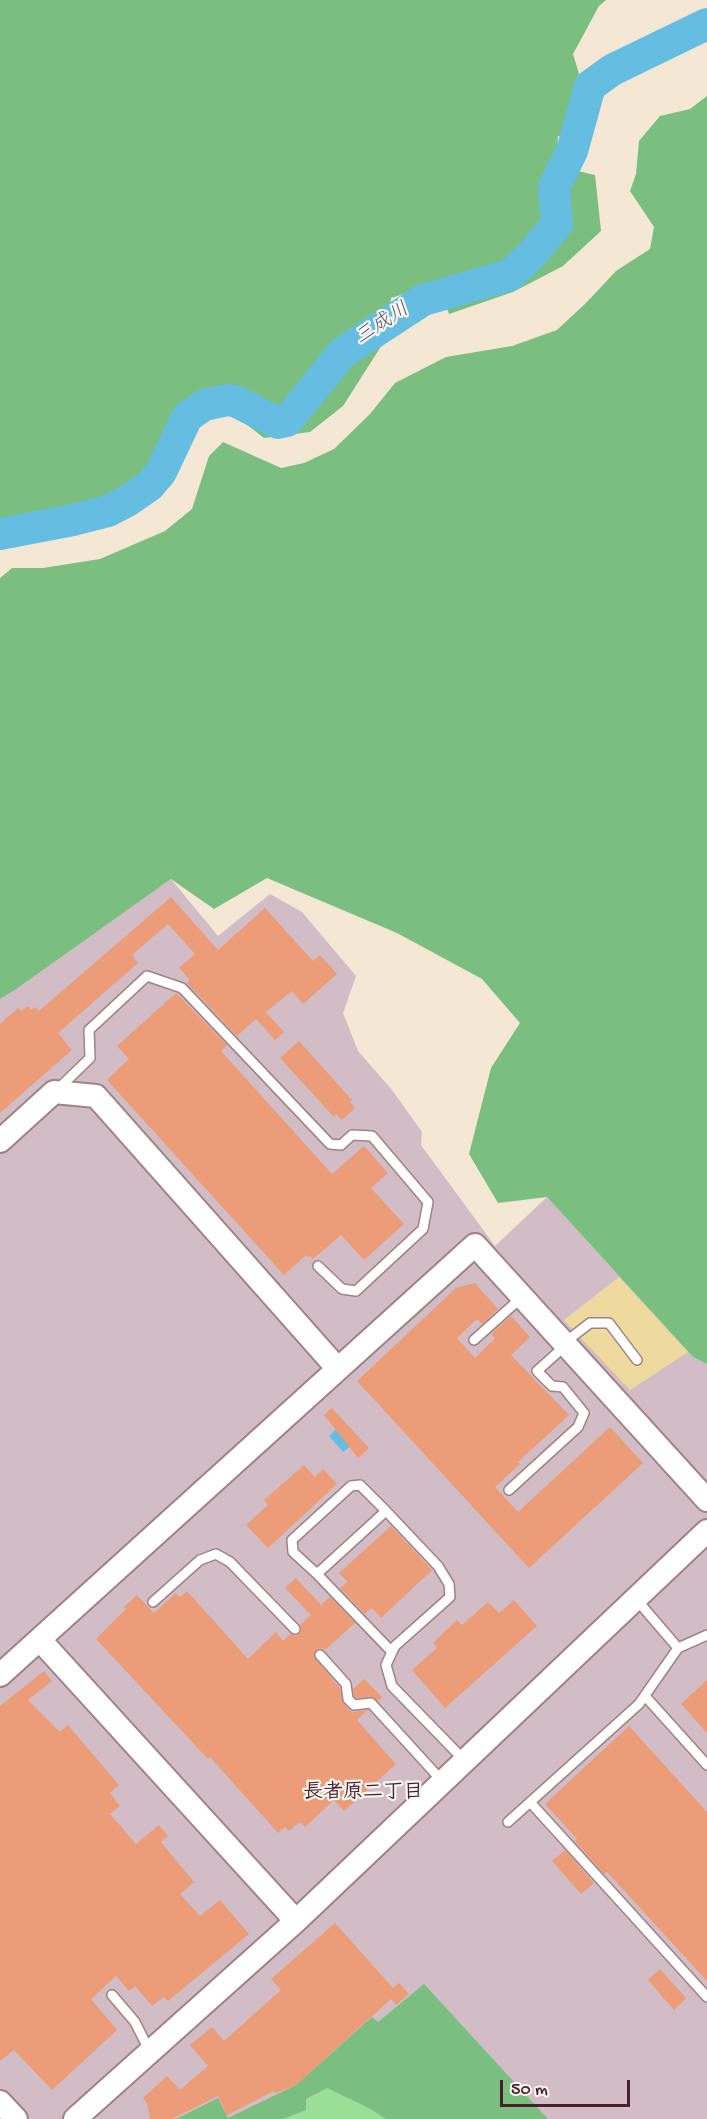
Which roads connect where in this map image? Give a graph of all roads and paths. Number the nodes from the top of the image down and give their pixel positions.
1 (54, 1092) junction
2 (0, 1141) edge
3 (318, 1266) dead end
4 (522, 1297) junction
5 (474, 1340) dead end
6 (565, 1344) junction
7 (637, 1360) dead end
8 (338, 1369) junction
9 (509, 1490) dead end
10 (707, 1500) edge
11 (386, 1511) junction
12 (707, 1531) edge
13 (317, 1575) junction
14 (636, 1599) junction
15 (153, 1602) dead end
16 (296, 1629) dead end
17 (707, 1635) edge
18 (40, 1640) junction
19 (678, 1648) junction
20 (392, 1652) junction
21 (320, 1655) dead end
22 (1, 1672) edge
23 (645, 1696) junction
24 (465, 1761) junction
25 (707, 1765) edge
26 (443, 1782) junction
27 (530, 1802) junction
28 (508, 1822) dead end
29 (296, 1921) junction
30 (112, 1995) dead end
31 (707, 1997) edge
32 (150, 2052) junction
33 (0, 2102) edge
34 (16, 2119) edge
35 (75, 2119) edge

1 - 2 street
1 - 3 lane
1 - 8 street
4 - 5 lane
4 - 6 street
4 - 8 street
6 - 7 lane
6 - 9 lane
6 - 10 street
8 - 18 street
11 - 13 lane
11 - 13 lane
11 - 20 lane
12 - 14 street
13 - 20 lane
14 - 19 lane
14 - 24 street
15 - 16 lane
17 - 19 lane
18 - 22 street
18 - 29 street
19 - 23 lane
20 - 24 lane
21 - 26 lane
23 - 25 lane
23 - 27 lane
24 - 26 street
26 - 29 street
27 - 28 lane
27 - 31 lane
29 - 32 street
30 - 32 lane
32 - 35 street
33 - 34 street

